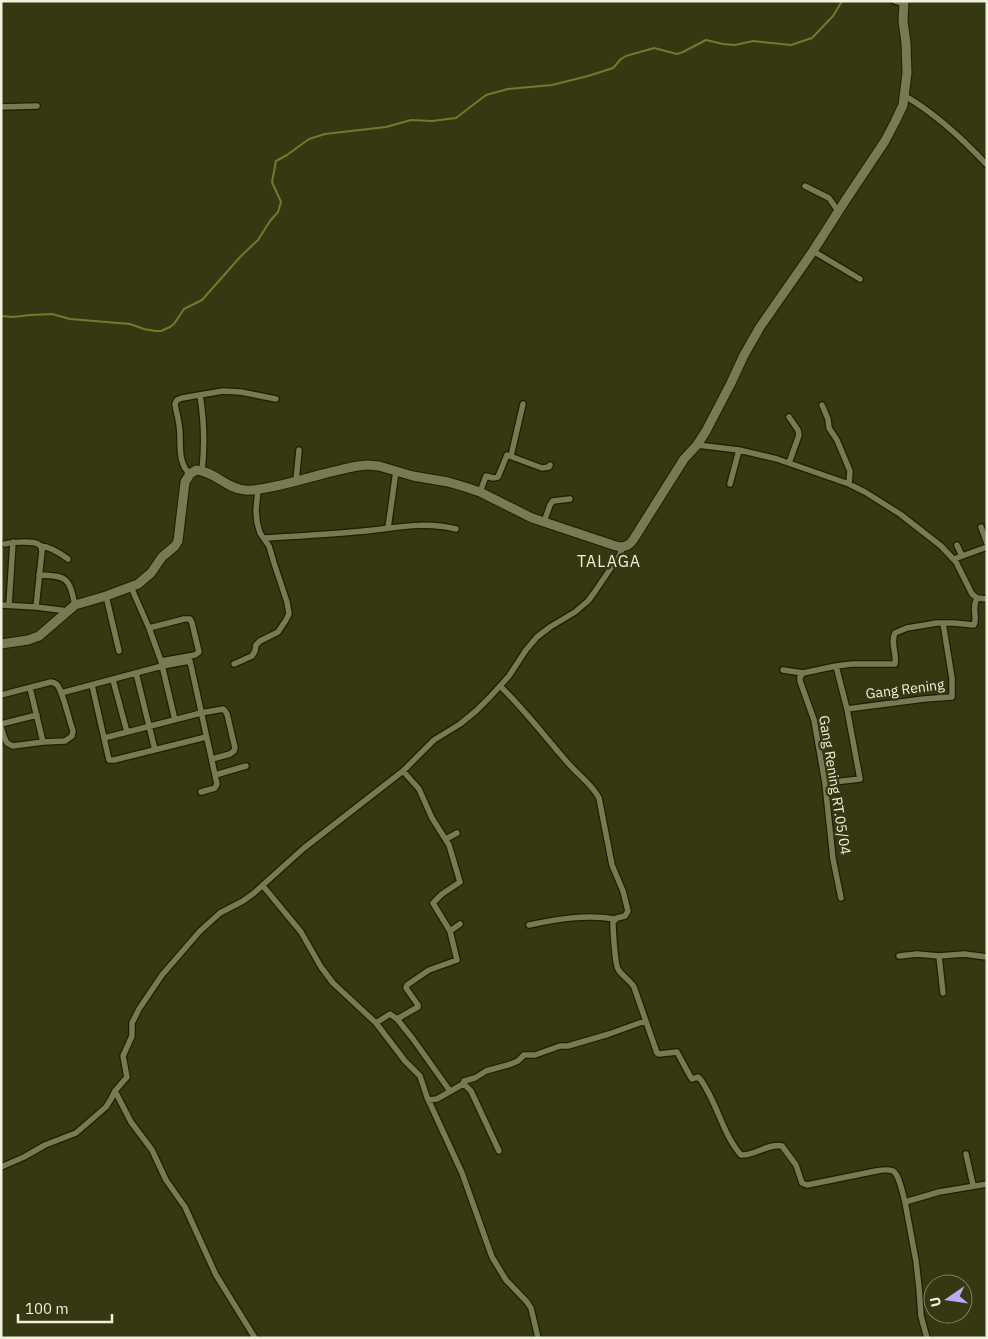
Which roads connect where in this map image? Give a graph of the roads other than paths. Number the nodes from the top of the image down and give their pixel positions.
1 (901, 2) edge
2 (904, 96) junction
3 (37, 106) dead end
4 (1, 107) edge
5 (987, 164) edge
6 (805, 186) dead end
7 (838, 211) junction
8 (813, 251) junction
9 (860, 280) dead end
10 (200, 395) junction
11 (276, 399) dead end
12 (523, 404) dead end
13 (822, 405) dead end
14 (789, 417) dead end
15 (696, 445) junction
16 (299, 450) dead end
17 (739, 450) junction
18 (511, 456) junction
19 (789, 462) junction
20 (550, 466) dead end
21 (202, 470) junction
22 (396, 471) junction
23 (190, 474) junction
24 (296, 482) junction
25 (730, 484) dead end
26 (849, 484) junction
27 (258, 490) junction
28 (480, 492) junction
29 (570, 499) dead end
30 (544, 522) junction
31 (981, 527) dead end
32 (388, 528) junction
33 (456, 529) dead end
34 (264, 538) junction
35 (13, 542) junction
36 (987, 543) edge
37 (5, 544) dead end
38 (957, 544) dead end
39 (41, 546) junction
40 (623, 547) junction
41 (987, 547) edge
42 (962, 556) junction
43 (68, 559) dead end
44 (954, 559) junction
45 (39, 575) junction
46 (131, 587) junction
47 (106, 596) junction
48 (977, 598) junction
49 (987, 599) edge
50 (1, 605) edge
51 (9, 605) junction
52 (36, 607) junction
53 (72, 608) junction
54 (943, 623) junction
55 (149, 628) junction
56 (1, 644) edge
57 (119, 651) dead end
58 (189, 659) junction
59 (161, 664) junction
60 (234, 664) dead end
61 (836, 666) junction
62 (783, 670) dead end
63 (136, 673) junction
64 (803, 673) junction
65 (113, 680) junction
66 (92, 686) junction
67 (500, 686) junction
68 (30, 688) junction
69 (60, 693) junction
70 (1, 695) edge
71 (847, 709) junction
72 (201, 713) junction
73 (37, 715) junction
74 (175, 720) junction
75 (1, 725) edge
76 (150, 727) junction
77 (127, 732) junction
78 (206, 737) junction
79 (104, 738) junction
80 (43, 742) junction
81 (154, 750) junction
82 (212, 760) junction
83 (246, 766) dead end
84 (403, 771) junction
85 (215, 775) junction
86 (825, 783) junction
87 (201, 792) dead end
88 (457, 832) dead end
89 (446, 839) junction
90 (262, 886) junction
91 (841, 898) dead end
92 (615, 919) junction
93 (460, 924) dead end
94 (530, 925) dead end
95 (450, 931) junction
96 (899, 956) dead end
97 (939, 956) junction
98 (987, 957) edge
99 (944, 993) dead end
100 (397, 1019) junction
101 (645, 1021) junction
102 (376, 1023) junction
103 (463, 1084) junction
104 (115, 1091) junction
105 (450, 1091) junction
106 (428, 1100) junction
107 (499, 1151) dead end
108 (966, 1154) dead end
109 (1, 1167) edge
110 (987, 1184) edge
111 (973, 1186) junction
112 (905, 1202) junction
113 (255, 1338) edge
114 (538, 1338) edge
115 (927, 1338) edge

1 - 2 street
2 - 5 street
2 - 7 street
3 - 4 street
6 - 7 street
7 - 8 street
8 - 9 street
8 - 15 street
10 - 11 street
10 - 21 street
10 - 23 street
12 - 18 street
13 - 26 street
14 - 19 street
15 - 17 street
15 - 40 street
16 - 24 street
17 - 19 street
17 - 25 street
18 - 20 street
18 - 28 street
19 - 26 street
21 - 23 street
21 - 27 street
22 - 24 street
22 - 28 street
22 - 32 street
23 - 46 street
24 - 27 street
26 - 44 street
27 - 34 street
28 - 30 street
29 - 30 street
30 - 40 street
31 - 36 street
32 - 33 street
32 - 34 street
34 - 60 street
35 - 37 street
35 - 39 street
35 - 51 street
38 - 42 street
39 - 43 street
39 - 45 street
40 - 67 street
41 - 42 street
42 - 44 street
44 - 48 street
45 - 52 street
45 - 53 street
46 - 47 street
46 - 55 street
47 - 53 street
47 - 57 street
48 - 49 street
48 - 54 street
50 - 51 street
51 - 52 street
52 - 53 street
53 - 56 street
54 - 61 street
54 - 71 street, Gang Rening
55 - 58 street
55 - 59 street
58 - 59 street
58 - 72 street
59 - 63 street
59 - 74 street
61 - 64 street
61 - 71 street
62 - 64 street
63 - 65 street
63 - 76 street
64 - 86 street, Gang Rening RT.05/04
65 - 66 street
65 - 77 street
66 - 69 street
66 - 79 street
67 - 84 street
67 - 92 street
68 - 69 street
68 - 70 street
68 - 73 street
69 - 80 street
71 - 86 street
72 - 74 street
72 - 78 street
72 - 82 street
73 - 75 street
73 - 80 street
74 - 76 street
75 - 80 street
76 - 77 street
76 - 81 street
77 - 79 street
78 - 81 street
78 - 82 street
79 - 81 street
82 - 85 street
83 - 85 street
84 - 89 street
84 - 90 street
85 - 87 street
86 - 91 street, Gang Rening RT.05/04
88 - 89 street
89 - 95 street
90 - 102 street
90 - 104 street
92 - 94 street
92 - 101 street
93 - 95 street
95 - 100 street
96 - 97 street
97 - 98 street
97 - 99 street
100 - 102 street
100 - 105 street
101 - 103 street
101 - 112 street
102 - 106 street
103 - 105 street
103 - 107 street
104 - 109 street
104 - 113 street
105 - 106 street
106 - 114 street
108 - 111 street
110 - 111 street
111 - 112 street
112 - 115 street

